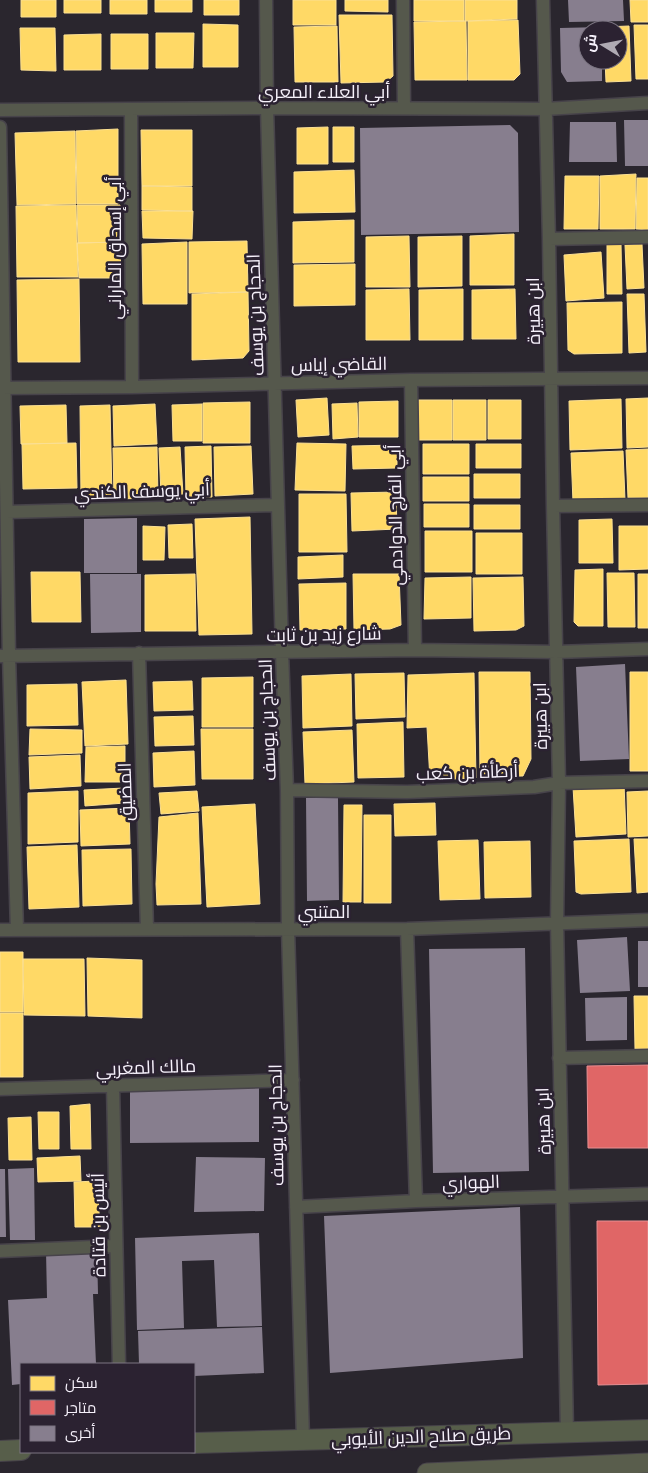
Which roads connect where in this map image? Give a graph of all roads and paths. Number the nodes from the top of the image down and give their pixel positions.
1 (266, 0) edge
2 (403, 0) edge
3 (543, 0) edge
4 (648, 103) edge
5 (267, 108) junction
6 (404, 108) junction
7 (131, 109) junction
8 (545, 109) junction
9 (0, 110) edge
10 (0, 127) edge
11 (648, 237) edge
12 (549, 239) junction
13 (551, 378) junction
14 (648, 378) edge
15 (411, 380) junction
16 (274, 382) junction
17 (132, 387) junction
18 (2, 388) edge
19 (648, 504) edge
20 (277, 505) junction
21 (553, 506) junction
22 (7, 512) junction
23 (648, 649) edge
24 (415, 650) junction
25 (282, 652) junction
26 (556, 652) junction
27 (139, 654) junction
28 (5, 656) edge
29 (648, 781) edge
30 (559, 783) junction
31 (287, 790) junction
32 (648, 920) edge
33 (557, 923) junction
34 (147, 929) junction
35 (288, 929) junction
36 (407, 929) junction
37 (0, 930) edge
38 (17, 930) junction
39 (648, 1056) edge
40 (559, 1058) junction
41 (293, 1080) junction
42 (113, 1086) junction
43 (0, 1088) edge
44 (648, 1194) edge
45 (563, 1197) junction
46 (416, 1201) junction
47 (296, 1207) junction
48 (116, 1246) junction
49 (0, 1251) edge
50 (119, 1363) edge
51 (648, 1430) edge
52 (567, 1432) junction
53 (303, 1439) junction
54 (195, 1443) edge
55 (0, 1450) edge
56 (20, 1450) edge
57 (648, 1463) edge
58 (427, 1473) edge

1 - 5 street, الحجاج بن يوسف
2 - 6 street
3 - 8 street, ابن هبيرة
4 - 8 street, أبي العلاء المعري
5 - 6 street, أبي العلاء المعري
5 - 7 street, أبي العلاء المعري
5 - 16 street, الحجاج بن يوسف
6 - 8 street, أبي العلاء المعري
7 - 9 street, أبي العلاء المعري
7 - 17 street, أبي إسحاق الماراني
8 - 12 street, ابن هبيرة
10 - 18 street
11 - 12 street
12 - 13 street, ابن هبيرة
13 - 14 street, القاضي إياس
13 - 15 street, القاضي إياس
13 - 21 street, ابن هبيرة
15 - 16 street, القاضي إياس
15 - 24 street, أبي الفرج الدوادمي
16 - 17 street, القاضي إياس
16 - 20 street, الحجاج بن يوسف
17 - 18 street, القاضي إياس
18 - 22 street
19 - 21 street
20 - 22 street, أبي يوسف الكندي
20 - 25 street, الحجاج بن يوسف
21 - 26 street, ابن هبيرة
22 - 28 street
23 - 26 street, شارع زيد بن ثابت
24 - 25 street, شارع زيد بن ثابت
24 - 26 street, شارع زيد بن ثابت
25 - 27 street, شارع زيد بن ثابت
25 - 31 street, الحجاج بن يوسف
26 - 30 street, ابن هبيرة
27 - 28 street, شارع زيد بن ثابت
27 - 34 street, المضيق
28 - 38 street
29 - 30 street, أرطأة بن كعب
30 - 31 street, أرطأة بن كعب
30 - 33 street, ابن هبيرة
31 - 35 street, الحجاج بن يوسف
32 - 33 street, المتنبي
33 - 36 street, المتنبي
33 - 40 street, ابن هبيرة
34 - 35 street, المتنبي
34 - 38 street, المتنبي
35 - 36 street, المتنبي
35 - 41 street, الحجاج بن يوسف
36 - 46 street
37 - 38 street, المتنبي
39 - 40 street
40 - 45 street, ابن هبيرة
41 - 42 street, مالك المغربي
41 - 47 street, الحجاج بن يوسف
42 - 43 street, مالك المغربي
42 - 48 street, أنيس بن قتادة
44 - 45 street, الهواري
45 - 46 street, الهواري
45 - 52 street, ابن هبيرة
46 - 47 street, الهواري
47 - 53 street, الحجاج بن يوسف
48 - 49 street
48 - 50 street, أنيس بن قتادة
51 - 52 main road, طريق صلاح الدين الأيوبي
52 - 53 main road, طريق صلاح الدين الأيوبي
53 - 54 main road, طريق صلاح الدين الأيوبي
55 - 56 main road
57 - 58 main road

